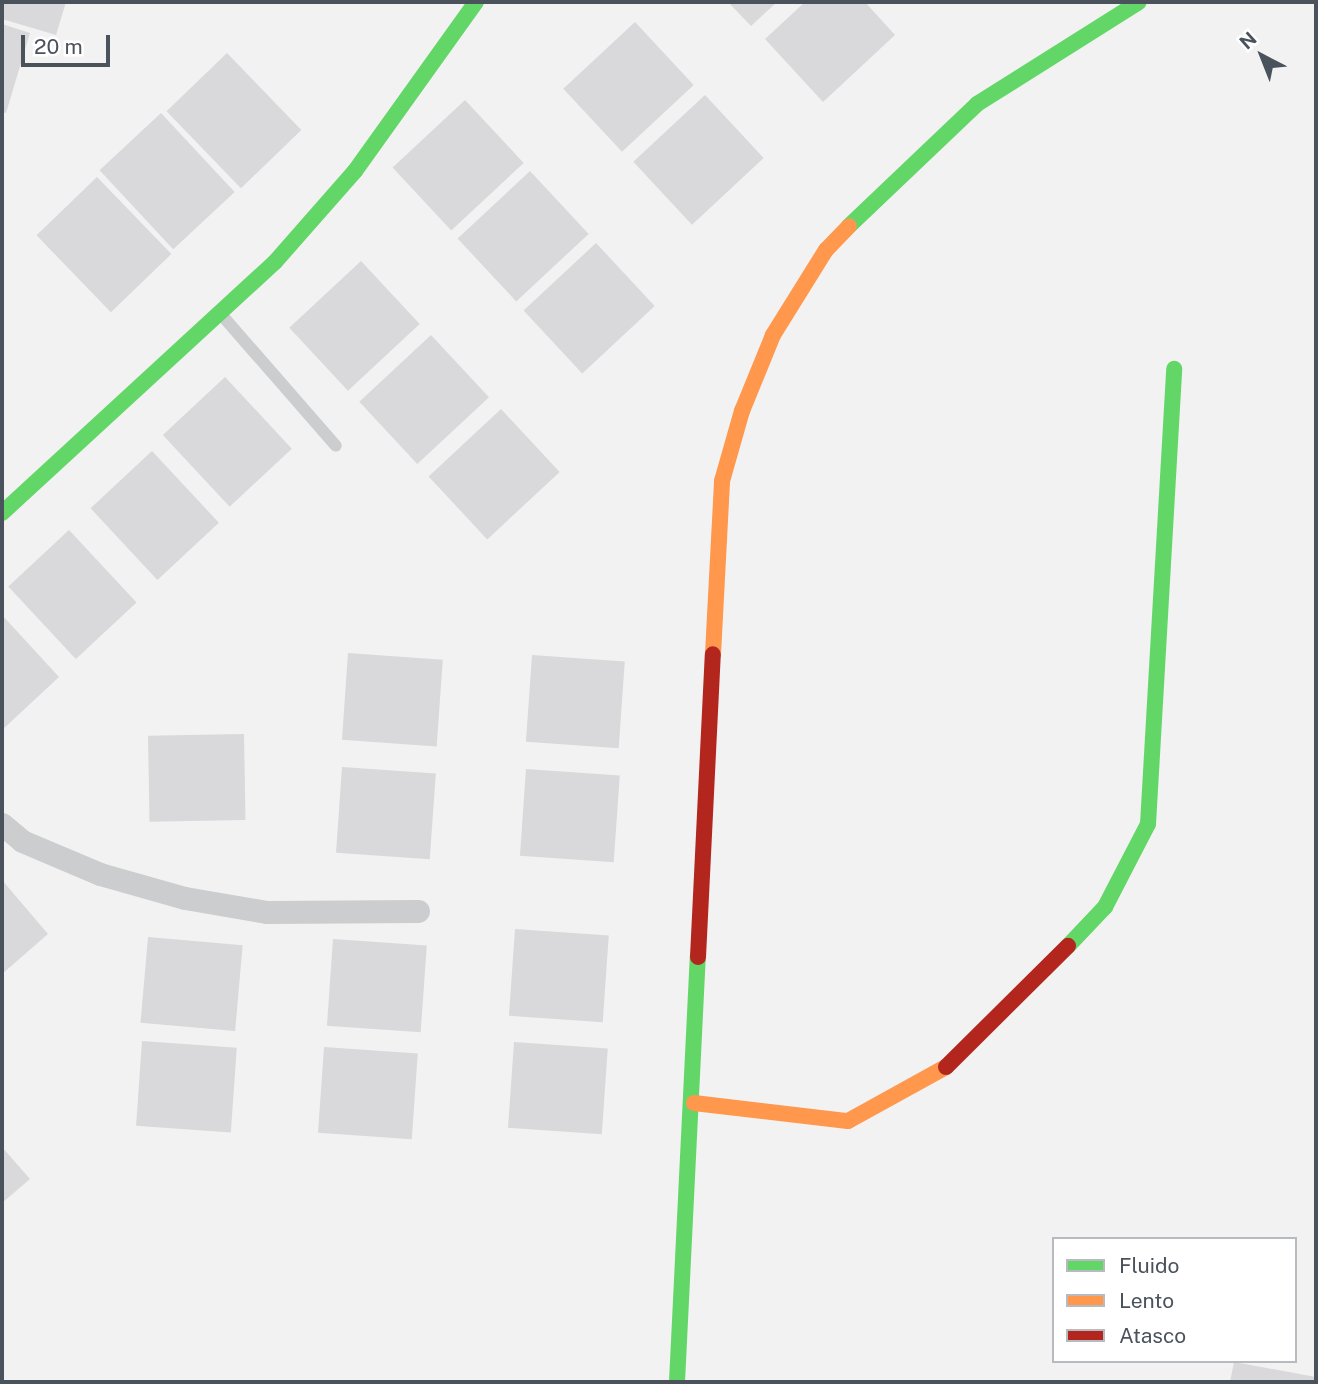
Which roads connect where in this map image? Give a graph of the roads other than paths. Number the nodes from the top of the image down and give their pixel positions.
1 (476, 2) edge
2 (1139, 2) edge
3 (217, 310) junction
4 (1174, 369) dead end
5 (336, 446) dead end
6 (2, 513) edge
7 (2, 824) edge
8 (418, 911) dead end
9 (694, 1103) junction
10 (677, 1382) edge

1 - 3 street
2 - 9 street
3 - 5 lane
3 - 6 street
4 - 9 street
7 - 8 street
9 - 10 street

